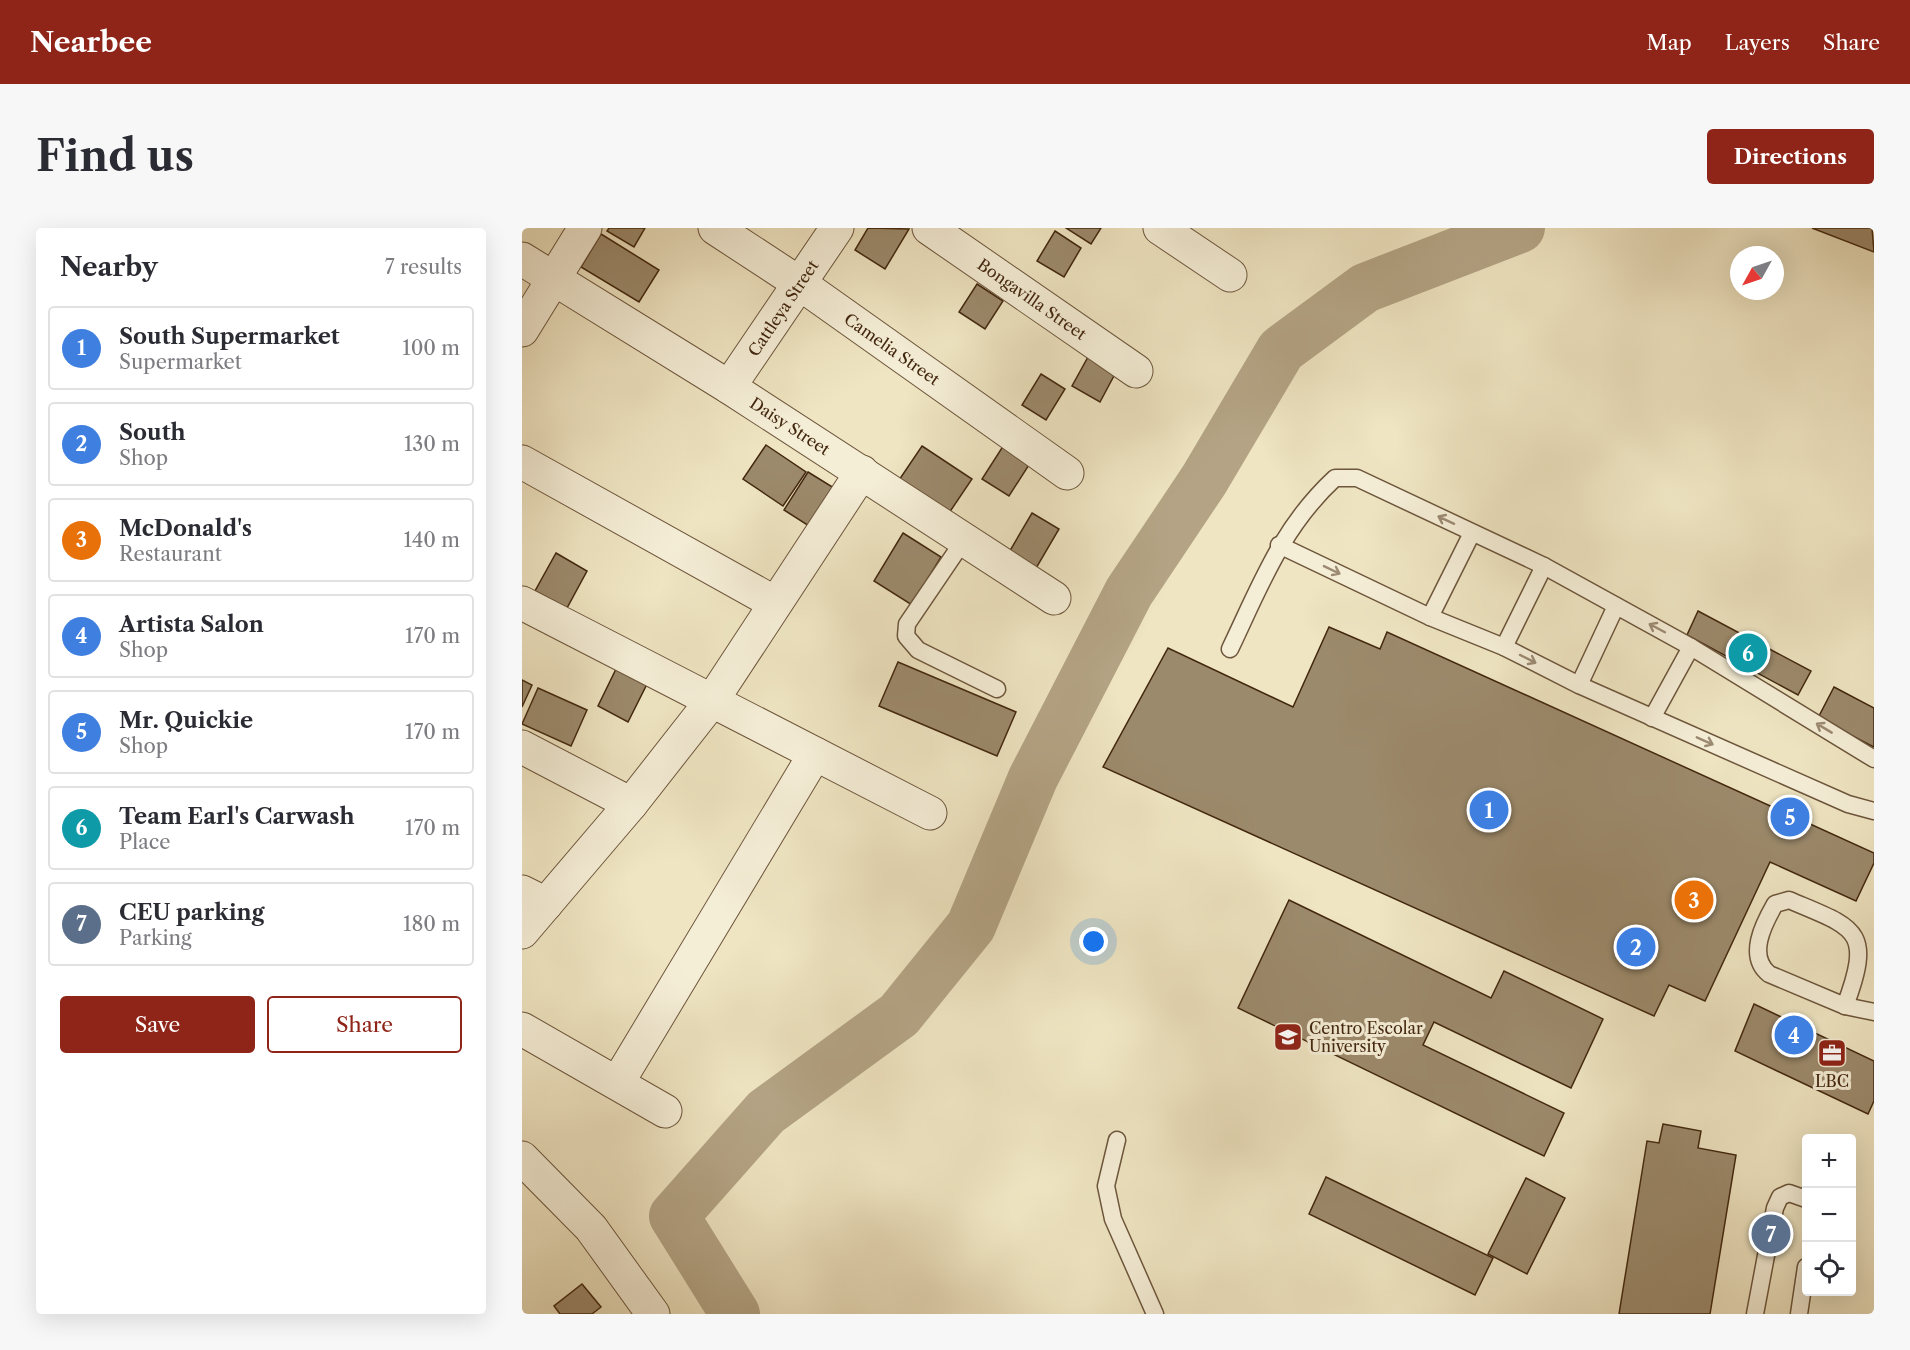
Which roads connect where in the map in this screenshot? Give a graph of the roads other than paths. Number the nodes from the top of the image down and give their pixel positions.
1 (585, 228) edge
2 (715, 228) edge
3 (837, 228) edge
4 (929, 228) edge
5 (1160, 228) edge
6 (522, 259) edge
7 (1230, 275) dead end
8 (552, 280) junction
9 (799, 283) junction
10 (522, 330) edge
11 (1136, 370) dead end
12 (729, 387) junction
13 (522, 462) edge
14 (862, 472) junction
15 (1067, 473) dead end
16 (1473, 533) junction
17 (964, 540) junction
18 (1279, 545) junction
19 (1544, 566) junction
20 (1054, 598) dead end
21 (522, 603) edge
22 (775, 603) junction
23 (1616, 606) junction
24 (1430, 617) junction
25 (1690, 646) junction
26 (1504, 647) junction
27 (1230, 649) dead end
28 (1579, 685) junction
29 (997, 690) dead end
30 (711, 702) junction
31 (1652, 718) junction
32 (522, 747) edge
33 (815, 754) junction
34 (1874, 759) edge
35 (631, 804) junction
36 (1874, 811) edge
37 (930, 813) dead end
38 (534, 898) edge
39 (522, 932) edge
40 (1845, 1006) junction
41 (1874, 1012) edge
42 (522, 1029) edge
43 (618, 1082) junction
44 (665, 1111) dead end
45 (1117, 1140) dead end
46 (522, 1158) edge
47 (1802, 1198) edge
48 (1802, 1294) edge
49 (653, 1314) edge
50 (1155, 1314) edge
51 (1755, 1314) edge
52 (1799, 1314) edge

1 - 8 street
2 - 9 street, Camelia Street
3 - 9 street, Cattleya Street
4 - 11 street, Bongavilla Street
5 - 7 street
6 - 8 street, Daisy Street
8 - 10 street
8 - 12 street, Daisy Street
9 - 12 street, Cattleya Street
9 - 15 street, Camelia Street
12 - 14 street, Daisy Street
13 - 22 street
14 - 17 street, Daisy Street
14 - 22 street
16 -> 18 lane
16 - 19 lane
16 - 24 lane
17 - 20 street, Daisy Street
17 - 29 lane
18 -> 24 lane
18 - 27 lane
19 - 23 lane
19 - 26 lane
21 - 30 street
22 - 30 street
25 -> 23 lane
23 - 28 lane
24 - 26 lane
25 - 31 lane
34 -> 25 lane
26 -> 28 lane
28 - 31 lane
30 - 33 street
30 - 35 street
31 -> 36 lane
32 - 35 street
33 - 37 street
33 - 43 street
35 - 38 street
38 - 39 street
40 - 40 lane
40 - 41 lane
42 - 43 street
43 - 44 street
45 - 50 lane
46 - 49 street
47 - 51 lane
48 - 52 lane

